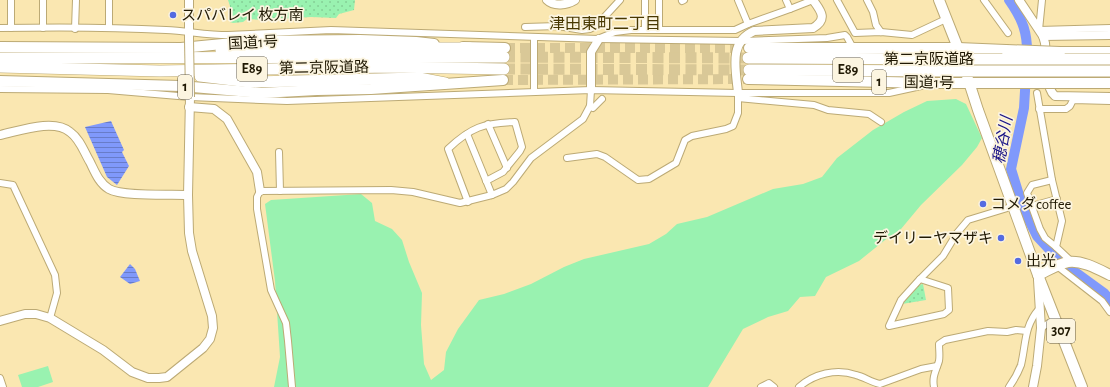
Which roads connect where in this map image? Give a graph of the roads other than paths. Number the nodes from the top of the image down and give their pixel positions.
1 (11, 0) edge
2 (44, 0) edge
3 (76, 0) edge
4 (109, 0) edge
5 (189, 0) edge
6 (547, 0) edge
7 (575, 0) edge
8 (620, 0) edge
9 (645, 0) edge
10 (659, 0) edge
11 (738, 0) edge
12 (786, 0) edge
13 (813, 0) edge
14 (837, 0) edge
15 (867, 0) edge
16 (939, 0) edge
17 (984, 0) edge
18 (1019, 0) edge
19 (1042, 0) edge
20 (790, 9) junction
21 (946, 19) junction
22 (748, 24) junction
23 (525, 27) dead end
24 (0, 28) edge
25 (11, 28) junction
26 (43, 28) junction
27 (75, 28) junction
28 (109, 28) junction
29 (1110, 28) edge
30 (645, 30) junction
31 (659, 30) junction
32 (881, 32) junction
33 (1008, 33) dead end
34 (1041, 33) junction
35 (189, 35) junction
36 (1110, 35) edge
37 (534, 37) junction
38 (599, 39) junction
39 (0, 47) edge
40 (470, 48) junction
41 (958, 48) junction
42 (747, 49) junction
43 (504, 52) joint
44 (1110, 52) edge
45 (0, 58) edge
46 (151, 58) junction
47 (1110, 59) edge
48 (0, 67) edge
49 (160, 71) junction
50 (1110, 71) edge
51 (504, 74) joint
52 (748, 74) joint
53 (0, 82) edge
54 (445, 83) junction
55 (930, 83) junction
56 (969, 83) junction
57 (1110, 83) edge
58 (0, 89) edge
59 (591, 90) junction
60 (534, 92) junction
61 (1037, 93) dead end
62 (738, 96) junction
63 (1055, 96) junction
64 (190, 97) junction
65 (1110, 97) edge
66 (602, 99) dead end
67 (1110, 101) edge
68 (590, 106) junction
69 (189, 107) junction
70 (1039, 109) junction
71 (1059, 110) junction
72 (880, 122) dead end
73 (488, 124) junction
74 (467, 134) junction
75 (0, 135) edge
76 (279, 152) dead end
77 (567, 158) dead end
78 (507, 168) junction
79 (1052, 180) junction
80 (486, 181) junction
81 (0, 183) edge
82 (280, 190) junction
83 (260, 191) junction
84 (188, 195) junction
85 (492, 195) junction
86 (1057, 200) junction
87 (468, 202) junction
88 (1014, 206) junction
89 (1032, 206) junction
90 (1056, 247) junction
91 (1072, 262) junction
92 (1057, 266) junction
93 (1038, 275) junction
94 (1110, 275) edge
95 (920, 279) junction
96 (1039, 308) junction
97 (1110, 312) edge
98 (50, 318) junction
99 (0, 321) edge
100 (1059, 327) junction
101 (1041, 328) junction
102 (1027, 331) junction
103 (937, 366) junction
104 (0, 378) edge
105 (3, 387) edge
106 (292, 387) edge
107 (761, 387) edge
108 (774, 387) edge
109 (799, 387) edge
110 (934, 387) edge
111 (1009, 387) edge
112 (1033, 387) edge
113 (1082, 387) edge

1 - 25 street
2 - 26 street
3 - 27 street
4 - 28 street
5 - 35 street
6 - 7 street
8 - 23 street
9 - 30 street
10 - 31 street
11 - 22 street
12 - 20 street
13 - 20 street
13 - 42 street
14 - 32 street
15 - 32 street
16 - 21 main road, 307
17 - 33 street
18 - 34 street
19 - 34 street
20 - 22 street
21 - 32 street
21 - 41 main road, 307
22 - 31 street
24 - 25 street
25 - 26 street
26 - 27 street
27 - 28 street
28 - 35 street
29 - 34 street
30 - 31 street
30 - 38 street
34 - 36 street
34 - 63 street
35 - 37 street
35 - 64 street, bridge
37 - 38 street
37 - 60 street
38 - 42 street
38 - 59 street
39 - 40 main road, 国道1号
40 - 43 main road, 国道1号
40 - 46 highway
41 - 42 main road, 1
41 - 44 main road, 1, bridge
41 - 56 main road, 307
42 - 47 highway, 第二京阪道路 / E89, bridge
42 - 62 street
43 - 46 highway, 第二京阪道路 / E89
45 - 46 highway, 第二京阪道路 / E89
48 - 49 highway, 第二京阪道路 / E89
49 - 51 highway, 第二京阪道路 / E89
49 - 54 highway
50 - 52 highway, 第二京阪道路 / E89, bridge
51 - 54 main road, 1
52 - 55 main road, 国道1号 / 1
53 - 54 main road, 1
55 - 56 main road, 国道1号 / 1
55 - 62 street
56 - 57 main road, 国道1号 / 1, bridge
56 - 88 main road, 307
58 - 64 street
59 - 60 street
59 - 62 street
59 - 68 street
60 - 64 street
61 - 70 street
62 - 72 street
62 - 77 street
63 - 65 street
63 - 71 street
64 - 69 street
66 - 68 street
67 - 71 street
68 - 85 street
69 - 83 street
69 - 84 street
70 - 71 street
70 - 79 street
73 - 74 street
73 - 78 street
73 - 78 street
74 - 80 street
74 - 87 street
75 - 84 street
76 - 82 street
78 - 80 street
79 - 86 street
79 - 89 street
80 - 85 street
81 - 98 street
82 - 83 street
82 - 87 street
83 - 106 street
84 - 98 street
85 - 87 street
86 - 89 street
86 - 90 street
88 - 93 main road, 307
88 - 95 street
89 - 90 street
90 - 91 street
91 - 92 main road
91 - 94 main road
92 - 93 main road
92 - 97 street
93 - 96 street
93 - 100 main road, 307
95 - 95 street
96 - 101 street
96 - 102 street
98 - 99 street
100 - 101 street
100 - 113 main road, 307
101 - 112 street
102 - 103 street
102 - 111 street
103 - 109 street
103 - 110 street
104 - 105 street
107 - 108 street

